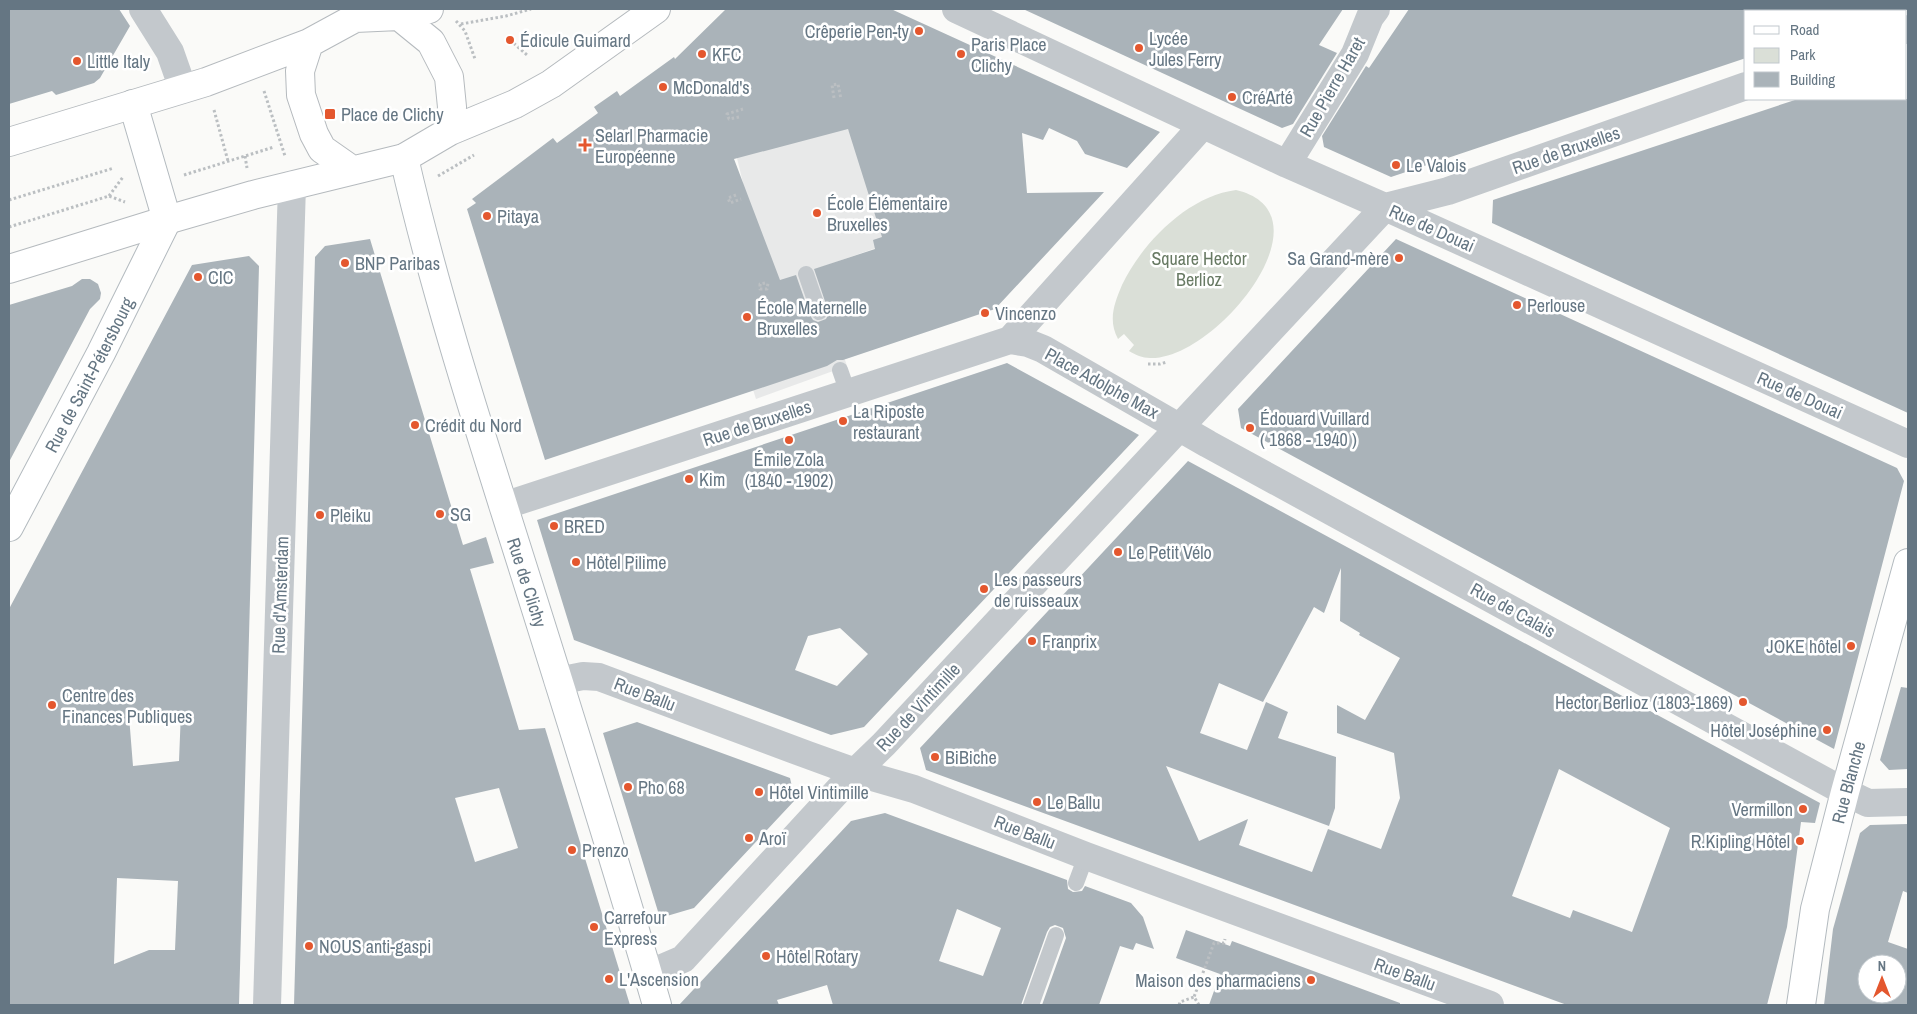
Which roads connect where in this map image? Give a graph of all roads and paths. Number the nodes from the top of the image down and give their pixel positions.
1 (142, 9) edge
2 (429, 9) edge
3 (531, 9) edge
4 (656, 9) edge
5 (956, 9) edge
6 (1376, 9) edge
7 (353, 13) edge
8 (398, 16) junction
9 (465, 30) dead end
10 (510, 40) dead end
11 (309, 43) junction
12 (527, 56) dead end
13 (1744, 87) edge
14 (182, 89) junction
15 (264, 90) dead end
16 (834, 98) dead end
17 (841, 99) dead end
18 (212, 102) dead end
19 (134, 104) junction
20 (743, 110) dead end
21 (739, 117) dead end
22 (1203, 125) junction
23 (450, 131) junction
24 (9, 142) edge
25 (274, 147) dead end
26 (477, 154) dead end
27 (286, 158) dead end
28 (404, 158) junction
29 (228, 161) junction
30 (1287, 164) junction
31 (114, 168) dead end
32 (352, 170) junction
33 (179, 177) dead end
34 (434, 178) dead end
35 (292, 185) junction
36 (736, 195) dead end
37 (109, 196) dead end
38 (740, 199) dead end
39 (9, 200) edge
40 (1385, 207) junction
41 (167, 220) junction
42 (9, 227) edge
43 (9, 269) edge
44 (806, 274) dead end
45 (819, 312) dead end
46 (1010, 340) junction
47 (1168, 362) dead end
48 (1148, 364) dead end
49 (1181, 427) junction
50 (1908, 444) edge
51 (503, 506) junction
52 (9, 527) edge
53 (1908, 563) edge
54 (558, 681) junction
55 (855, 772) junction
56 (1845, 792) junction
57 (1908, 802) edge
58 (1086, 856) junction
59 (1076, 883) dead end
60 (1212, 934) dead end
61 (1056, 935) dead end
62 (1225, 938) dead end
63 (1214, 943) junction
64 (648, 974) junction
65 (1194, 997) junction
66 (267, 1005) edge
67 (657, 1005) edge
68 (1031, 1005) edge
69 (1179, 1005) edge
70 (1199, 1005) edge
71 (1490, 1005) edge
72 (1801, 1005) edge

1 - 14 street
2 - 8 main road
3 - 9 path
4 - 23 main road
5 - 22 street, Rue de Douai
6 - 30 street, Rue Pierre Haret
7 - 8 main road
7 - 11 main road
8 - 23 main road
10 - 12 path
11 - 14 main road
11 - 32 main road
13 - 40 street, Rue de Bruxelles
14 - 19 main road
15 - 27 path
16 - 17 path
18 - 29 path
19 - 24 main road
19 - 41 main road
20 - 21 path
22 - 30 street, Rue de Douai
22 - 46 street
23 - 28 main road
25 - 29 path
26 - 34 path
28 - 32 main road
28 - 51 main road, Rue de Clichy
29 - 33 path
30 - 40 street, Rue de Douai
31 - 39 path
32 - 35 main road
35 - 41 main road
35 - 66 street, Rue d'Amsterdam
36 - 38 path
37 - 42 path
40 - 49 street
40 - 50 street, Rue de Douai
41 - 43 main road
41 - 52 main road, Rue de Saint-Pétersbourg
44 - 45 lane
46 - 49 street, Place Adolphe Max
46 - 51 street, Rue de Bruxelles
47 - 48 path
49 - 55 street, Rue de Vintimille
49 - 56 street, Rue de Calais
51 - 54 main road, Rue de Clichy
53 - 56 main road, Rue Blanche
54 - 55 street, Rue Ballu
54 - 64 main road, Rue de Clichy
55 - 58 street, Rue Ballu
55 - 64 street, Rue de Vintimille
56 - 57 street, Rue de Calais
56 - 72 main road, Rue Blanche
58 - 59 lane
58 - 71 street, Rue Ballu
60 - 63 path
61 - 68 lane
62 - 63 path
63 - 65 path
64 - 67 main road, Rue de Clichy
65 - 69 path
65 - 70 path

